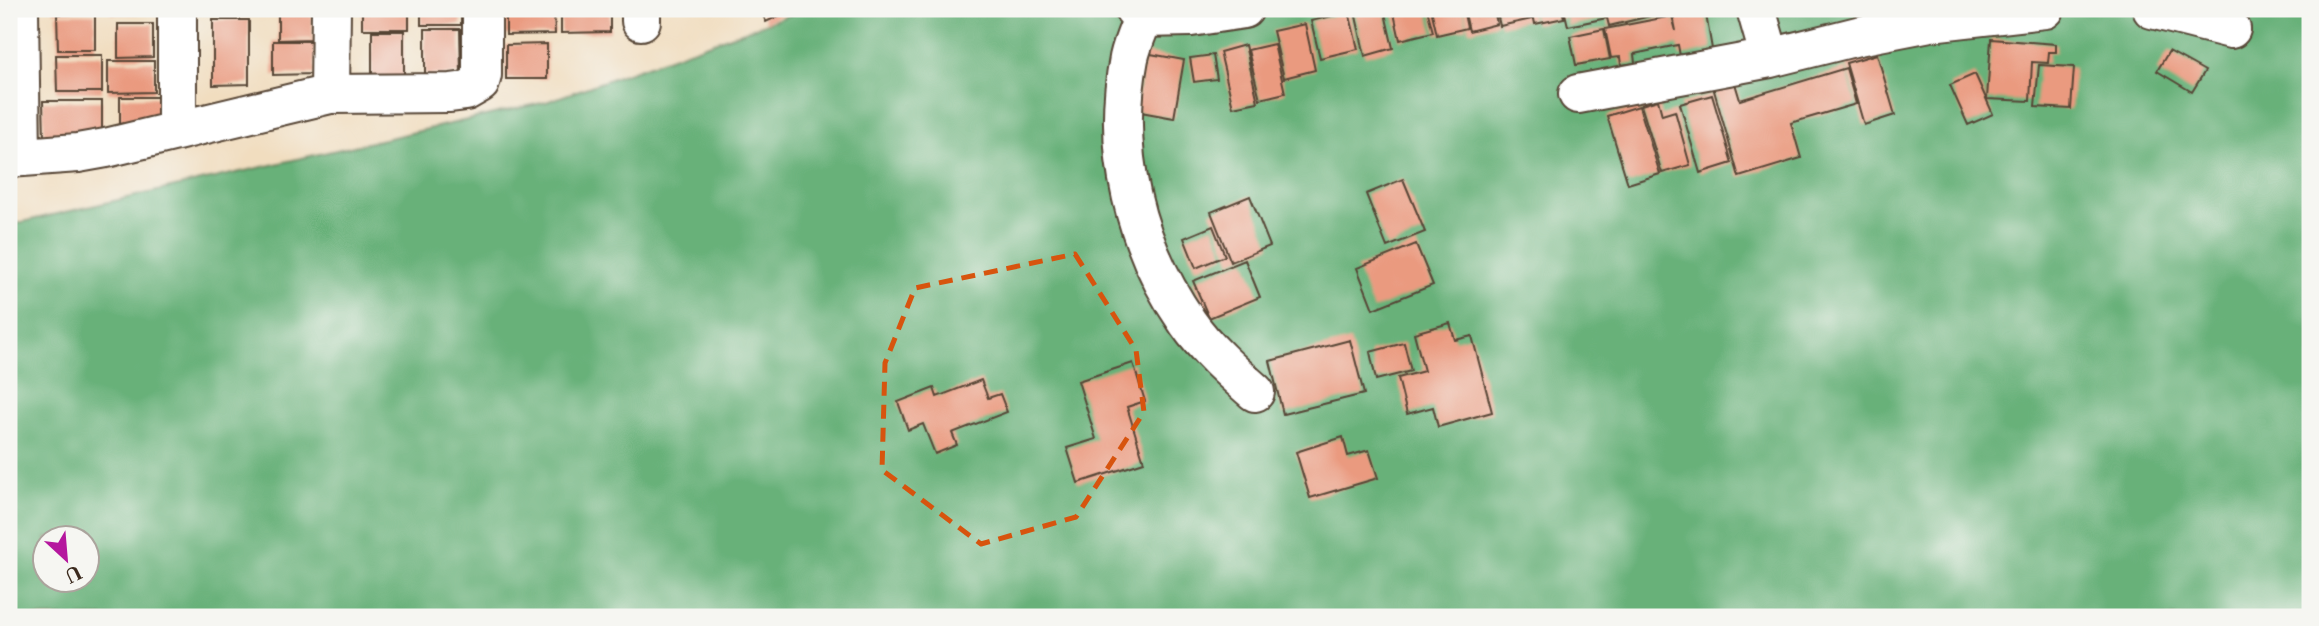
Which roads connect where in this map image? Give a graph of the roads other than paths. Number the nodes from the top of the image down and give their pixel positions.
1 (19, 9) edge
2 (177, 9) edge
3 (331, 9) edge
4 (482, 9) edge
5 (1244, 9) edge
6 (1756, 9) edge
7 (2045, 9) edge
8 (2152, 9) edge
9 (1138, 13) edge
10 (2231, 29) dead end
11 (1770, 58) junction
12 (330, 94) junction
13 (1578, 94) dead end
14 (177, 131) junction
15 (15, 158) edge
16 (1255, 392) dead end

1 - 15 street
2 - 14 street
3 - 12 street
4 - 12 street
5 - 9 street
6 - 11 street
7 - 11 street
8 - 10 street
9 - 16 street
11 - 13 street
12 - 14 street
14 - 15 street

